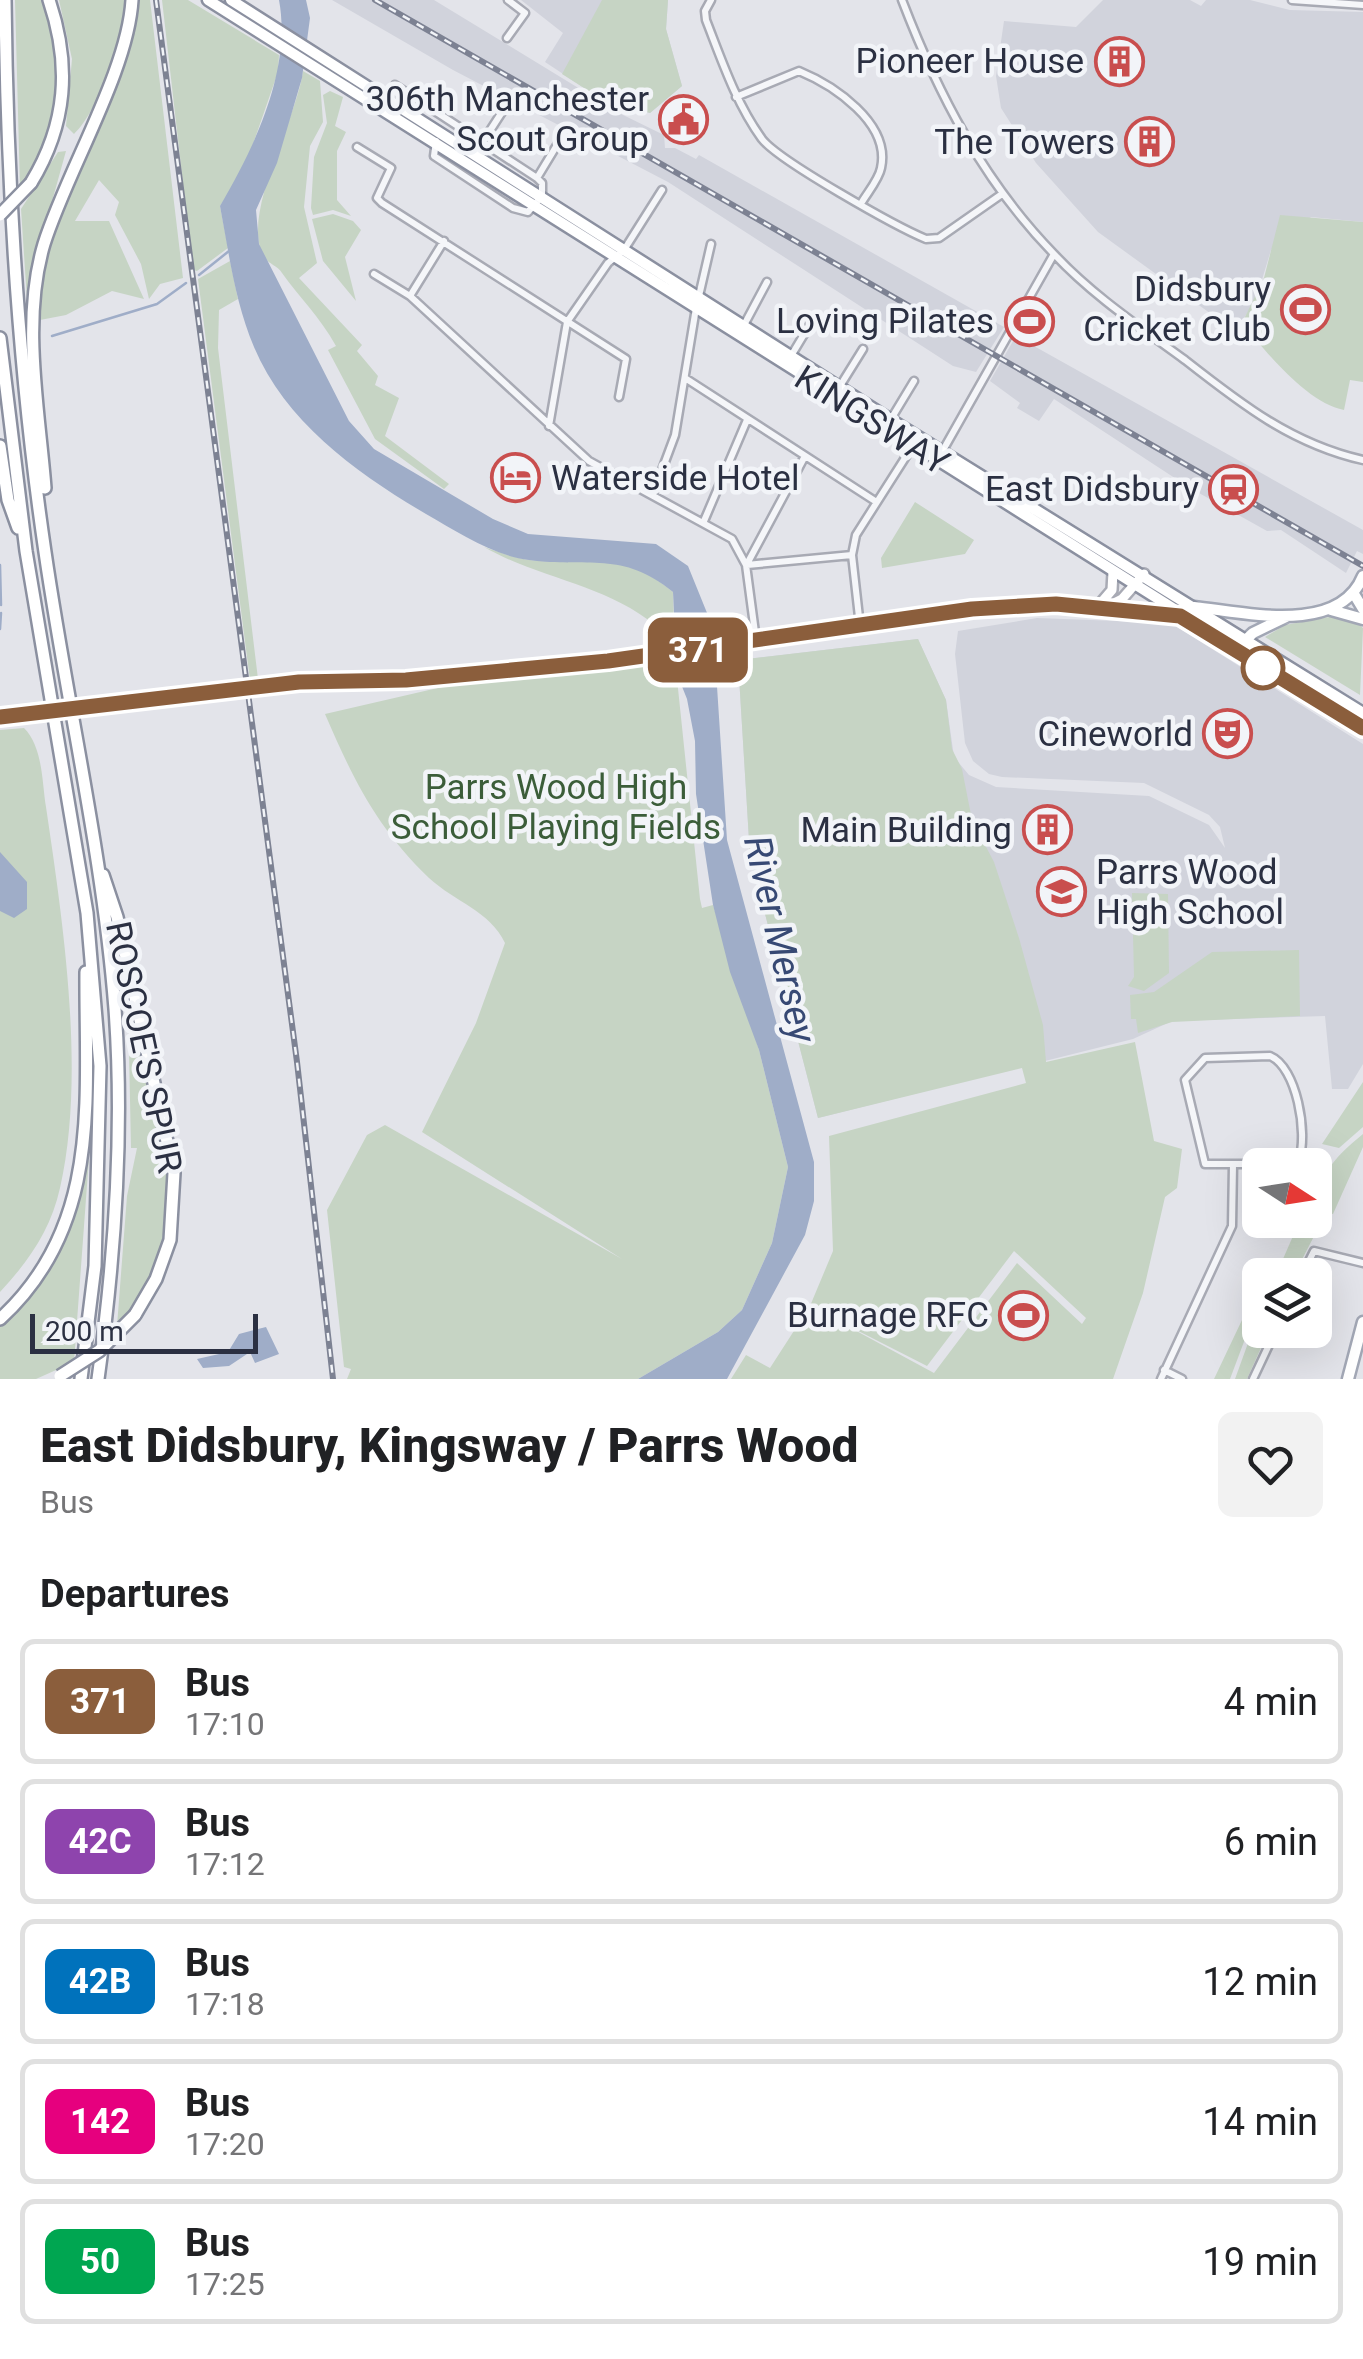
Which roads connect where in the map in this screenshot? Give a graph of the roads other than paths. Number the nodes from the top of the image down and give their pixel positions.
1 (5, 0) edge
2 (49, 0) edge
3 (208, 0) edge
4 (231, 0) edge
5 (508, 0) edge
6 (711, 0) edge
7 (902, 0) edge
8 (1292, 0) edge
9 (1363, 5) edge
10 (132, 6) edge
11 (253, 21) junction
12 (507, 38) dead end
13 (394, 85) dead end
14 (736, 97) junction
15 (504, 108) dead end
16 (438, 137) junction
17 (560, 140) dead end
18 (482, 143) junction
19 (357, 148) dead end
20 (537, 178) junction
21 (662, 190) dead end
22 (1002, 194) junction
23 (539, 201) junction
24 (862, 202) junction
25 (0, 215) edge
26 (444, 241) junction
27 (711, 244) dead end
28 (620, 254) junction
29 (1054, 254) junction
30 (374, 274) dead end
31 (767, 282) dead end
32 (410, 296) junction
33 (698, 303) junction
34 (815, 316) dead end
35 (567, 322) junction
36 (743, 326) junction
37 (0, 338) edge
38 (863, 349) dead end
39 (791, 356) junction
40 (685, 378) junction
41 (914, 382) dead end
42 (840, 387) junction
43 (619, 396) dead end
44 (746, 420) junction
45 (890, 420) junction
46 (549, 426) junction
47 (0, 446) edge
48 (912, 447) junction
49 (942, 452) junction
50 (805, 456) junction
51 (1363, 460) edge
52 (653, 494) junction
53 (876, 501) junction
54 (704, 521) junction
55 (44, 547) junction
56 (26, 551) junction
57 (852, 554) junction
58 (746, 565) junction
59 (1113, 572) junction
60 (1144, 574) junction
61 (1363, 576) edge
62 (1136, 586) junction
63 (1354, 594) junction
64 (1098, 606) junction
65 (1194, 607) junction
66 (1363, 609) edge
67 (1329, 610) junction
68 (1292, 614) junction
69 (1180, 616) junction
70 (1363, 619) edge
71 (860, 626) junction
72 (1244, 639) junction
73 (756, 640) junction
74 (1235, 650) junction
75 (1359, 708) edge
76 (0, 717) edge
77 (1363, 728) edge
78 (94, 847) junction
79 (86, 913) junction
80 (1233, 1165) junction
81 (1310, 1258) edge
82 (1363, 1263) edge
83 (0, 1318) edge
84 (1363, 1322) edge
85 (1268, 1348) edge
86 (1164, 1370) junction
87 (55, 1377) edge
88 (81, 1379) edge
89 (98, 1379) edge
90 (1161, 1379) edge
91 (1182, 1379) edge
92 (1253, 1379) edge
93 (1348, 1379) edge

1 - 55 highway
2 - 25 highway, bridge
3 - 11 main road, KINGSWAY
4 - 11 main road, KINGSWAY
5 - 12 street
6 - 14 street
7 - 22 street
8 - 9 street
10 - 55 highway
11 - 16 main road, KINGSWAY
13 - 18 street
14 - 24 street
14 - 24 street
15 - 18 street
16 - 23 main road, KINGSWAY
16 - 23 street, KINGSWAY
17 - 20 street
18 - 20 street
19 - 26 street
20 - 23 street
21 - 28 street
22 - 24 street
22 - 29 street
23 - 28 main road, KINGSWAY
26 - 32 street
26 - 35 street
27 - 33 street
28 - 33 main road, KINGSWAY
28 - 35 street
29 - 49 street
29 - 51 street
30 - 32 street
31 - 36 street
32 - 46 street
33 - 36 main road, KINGSWAY
33 - 40 street
33 - 48 main road, KINGSWAY
34 - 39 street
35 - 43 street
35 - 46 street
36 - 39 main road, KINGSWAY
37 - 56 highway
38 - 42 street
39 - 42 main road, KINGSWAY
40 - 44 street
40 - 52 street
41 - 45 street
42 - 45 main road, KINGSWAY
44 - 50 street
44 - 54 street
45 - 49 main road, KINGSWAY
46 - 52 street
47 - 56 highway
48 - 53 street
48 - 59 main road, KINGSWAY
49 - 60 main road, KINGSWAY
50 - 53 street
50 - 58 street
52 - 54 street
53 - 57 street
54 - 58 street
55 - 78 highway
56 - 79 highway
57 - 58 street
57 - 71 street
58 - 73 street
59 - 62 main road, KINGSWAY
59 - 64 main road
60 - 62 main road
60 - 65 main road, KINGSWAY
61 - 63 main road
62 - 64 main road
62 - 69 main road, KINGSWAY
63 - 66 main road
63 - 67 main road
64 - 69 main road
64 - 71 main road
65 - 68 main road
65 - 72 main road, KINGSWAY
67 - 68 main road
67 - 70 main road
68 - 72 main road
69 - 74 main road, KINGSWAY
71 - 73 main road
72 - 74 main road
72 - 75 main road, KINGSWAY
73 - 76 main road, bridge
74 - 77 main road, KINGSWAY
78 - 87 highway, ROSCOE'S SPUR, bridge
78 - 89 highway
79 - 83 highway, ROSCOE'S SPUR
79 - 88 highway
80 - 80 street
80 - 86 street
81 - 82 street
84 - 93 main road
85 - 92 street
86 - 90 street
86 - 91 street

